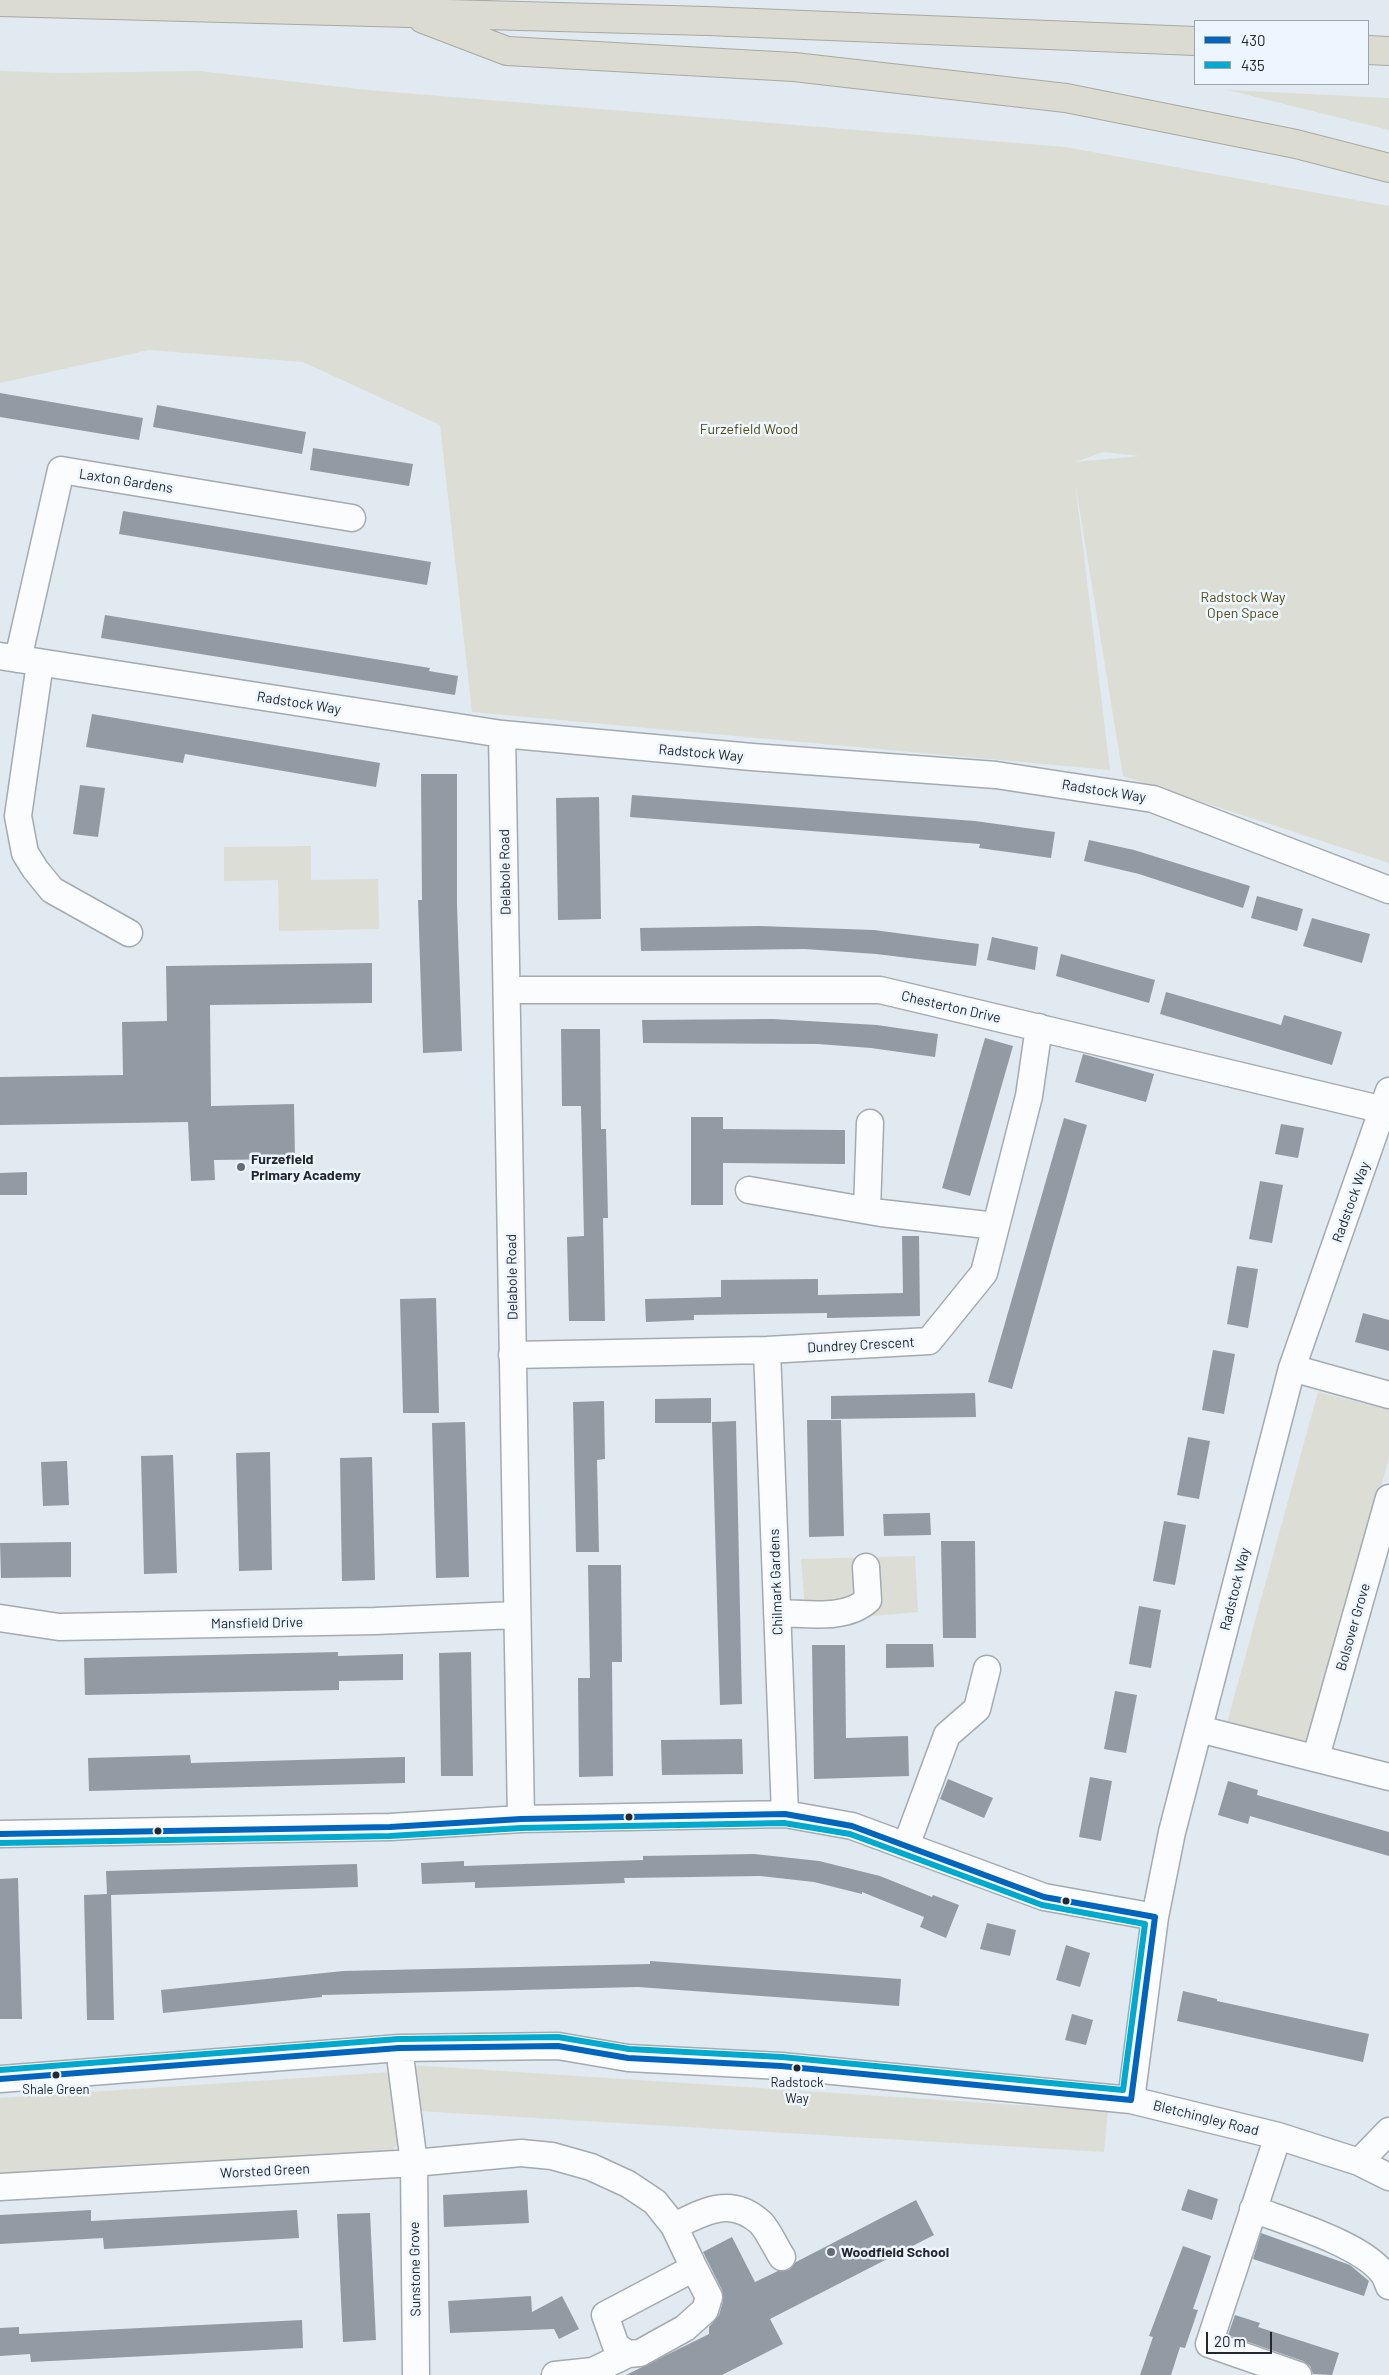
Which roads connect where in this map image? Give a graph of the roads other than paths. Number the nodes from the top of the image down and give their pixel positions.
1 (0, 2) edge
2 (403, 12) junction
3 (1194, 41) edge
4 (1369, 50) edge
5 (1389, 51) edge
6 (1389, 168) edge
7 (352, 518) dead end
8 (19, 660) edge
9 (502, 734) junction
10 (1389, 890) edge
11 (129, 933) dead end
12 (508, 990) junction
13 (1039, 1027) junction
14 (1386, 1100) edge
15 (870, 1123) dead end
16 (749, 1190) dead end
17 (867, 1210) junction
18 (996, 1226) junction
19 (767, 1350) junction
20 (512, 1355) junction
21 (1292, 1368) junction
22 (1389, 1395) edge
23 (1389, 1498) edge
24 (866, 1567) dead end
25 (777, 1613) junction
26 (516, 1615) junction
27 (0, 1618) edge
28 (987, 1669) dead end
29 (1200, 1729) junction
30 (1316, 1757) junction
31 (1389, 1777) edge
32 (786, 1814) junction
33 (520, 1819) junction
34 (0, 1834) edge
35 (906, 1846) junction
36 (1154, 1917) junction
37 (399, 2048) junction
38 (0, 2079) edge
39 (1131, 2100) junction
40 (1389, 2131) edge
41 (1278, 2136) junction
42 (1359, 2162) junction
43 (414, 2163) junction
44 (1389, 2178) edge
45 (0, 2187) edge
46 (1253, 2209) junction
47 (674, 2226) junction
48 (782, 2257) dead end
49 (694, 2268) junction
50 (1389, 2286) edge
51 (628, 2354) junction
52 (416, 2375) edge
53 (555, 2375) edge
54 (1298, 2375) edge

1 - 2 highway
2 - 3 highway
2 - 6 highway
4 - 5 highway
7 - 8 street, Laxton Gardens
8 - 9 street, Radstock Way
8 - 11 street
9 - 10 street, Radstock Way
9 - 12 street, Delabole Road
12 - 13 street, Chesterton Drive
12 - 20 street, Delabole Road
13 - 14 street, Chesterton Drive
13 - 18 street, Dundrey Crescent
14 - 21 street, Radstock Way
15 - 17 street
16 - 17 street
17 - 18 street
18 - 19 street, Dundrey Crescent
19 - 20 street, Dundrey Crescent
19 - 25 street, Chilmark Gardens
20 - 26 street, Delabole Road
21 - 22 street
21 - 29 street, Radstock Way
23 - 30 street, Bolsover Grove
24 - 25 street
25 - 32 street, Chilmark Gardens
26 - 27 street, Mansfield Drive
26 - 33 street, Delabole Road
28 - 35 street
29 - 30 street
29 - 36 street, Radstock Way
30 - 31 street
32 - 33 street
32 - 35 street
33 - 34 street
35 - 36 street
36 - 39 street, Radstock Way
37 - 38 street, Bletchingley Road
37 - 39 street, Bletchingley Road
37 - 43 street
39 - 41 street, Bletchingley Road
40 - 42 street
41 - 42 street, Bletchingley Road
41 - 46 street
42 - 44 street, Bletchingley Road
43 - 45 street, Worsted Green
43 - 47 street, Worsted Green
43 - 52 street, Sunstone Grove
46 - 50 street
46 - 54 street
47 - 48 street
47 - 49 street, Worsted Green
49 - 51 street, Worsted Green
49 - 51 street
51 - 53 street, Worsted Green

